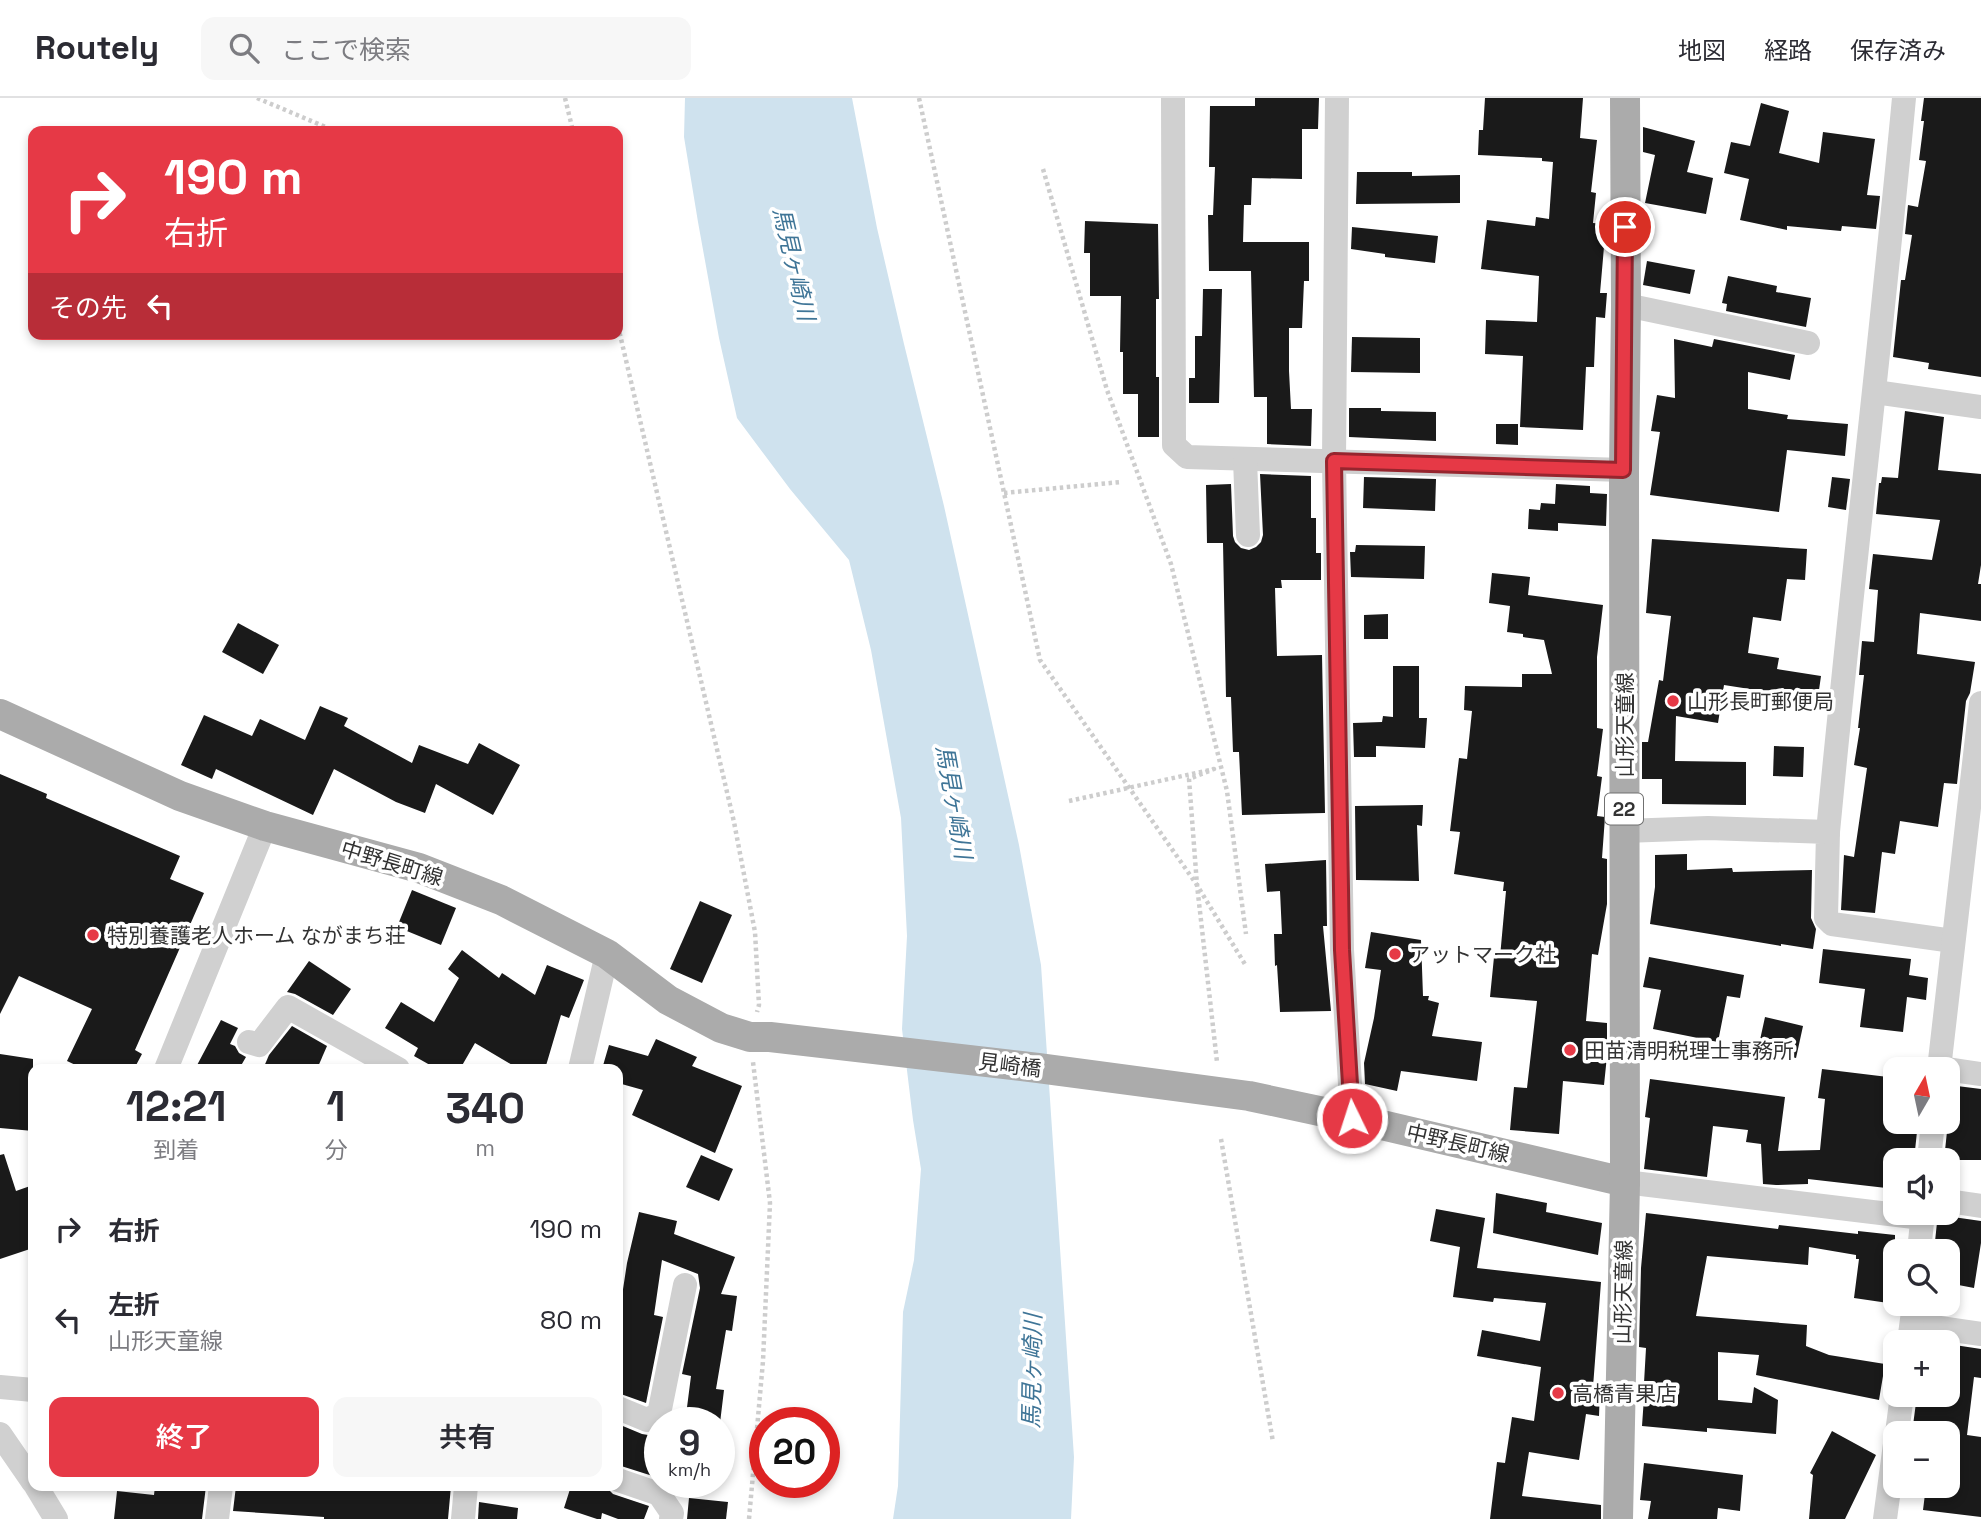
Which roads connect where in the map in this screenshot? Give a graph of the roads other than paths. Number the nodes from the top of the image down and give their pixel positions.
1 (1173, 98) edge
2 (1337, 98) edge
3 (1625, 98) edge
4 (1904, 98) edge
5 (1626, 305) junction
6 (1808, 343) dead end
7 (1875, 391) junction
8 (1981, 408) edge
9 (1245, 460) junction
10 (1334, 461) junction
11 (1623, 470) junction
12 (1248, 535) dead end
13 (1981, 703) edge
14 (0, 714) edge
15 (265, 826) junction
16 (1624, 831) junction
17 (1828, 832) junction
18 (1953, 941) junction
19 (607, 954) junction
20 (760, 1037) joint
21 (249, 1042) dead end
22 (1940, 1057) edge
23 (168, 1064) edge
24 (389, 1064) edge
25 (581, 1064) edge
26 (1960, 1072) edge
27 (1981, 1074) edge
28 (1249, 1096) joint
29 (1352, 1118) junction
30 (1625, 1182) junction
31 (1960, 1203) edge
32 (1981, 1206) edge
33 (1883, 1211) edge
34 (685, 1285) dead end
35 (1911, 1323) edge
36 (1981, 1334) edge
37 (0, 1387) edge
38 (28, 1390) edge
39 (623, 1410) edge
40 (0, 1434) edge
41 (28, 1475) edge
42 (623, 1482) edge
43 (38, 1491) edge
44 (221, 1491) edge
45 (466, 1491) edge
46 (1888, 1498) edge
47 (56, 1519) edge
48 (218, 1519) edge
49 (463, 1519) edge
50 (671, 1519) edge
51 (1618, 1519) edge
52 (1885, 1519) edge

1 - 9 street
2 - 10 street
3 - 5 main road, 山形天童線 / 22
4 - 7 street
5 - 6 street
5 - 11 main road, 山形天童線 / 22
7 - 8 street
7 - 17 street
9 - 10 street
9 - 12 street
10 - 11 street
10 - 29 street
11 - 16 main road, 山形天童線 / 22
13 - 18 street
14 - 15 main road, 中野長町線
15 - 19 main road, 中野長町線
15 - 23 street
16 - 17 street
16 - 30 main road, 山形天童線 / 22
17 - 18 street
18 - 22 street
19 - 20 main road, 中野長町線
19 - 25 street
20 - 28 main road, 見崎橋
21 - 24 street
26 - 27 street
28 - 29 main road, 中野長町線
29 - 30 main road, 中野長町線
30 - 33 street
30 - 51 main road, 山形天童線 / 22
31 - 32 street
34 - 39 street
35 - 36 street
37 - 38 street
40 - 41 street
42 - 50 street
43 - 47 street
44 - 48 street
45 - 49 street
46 - 52 street

